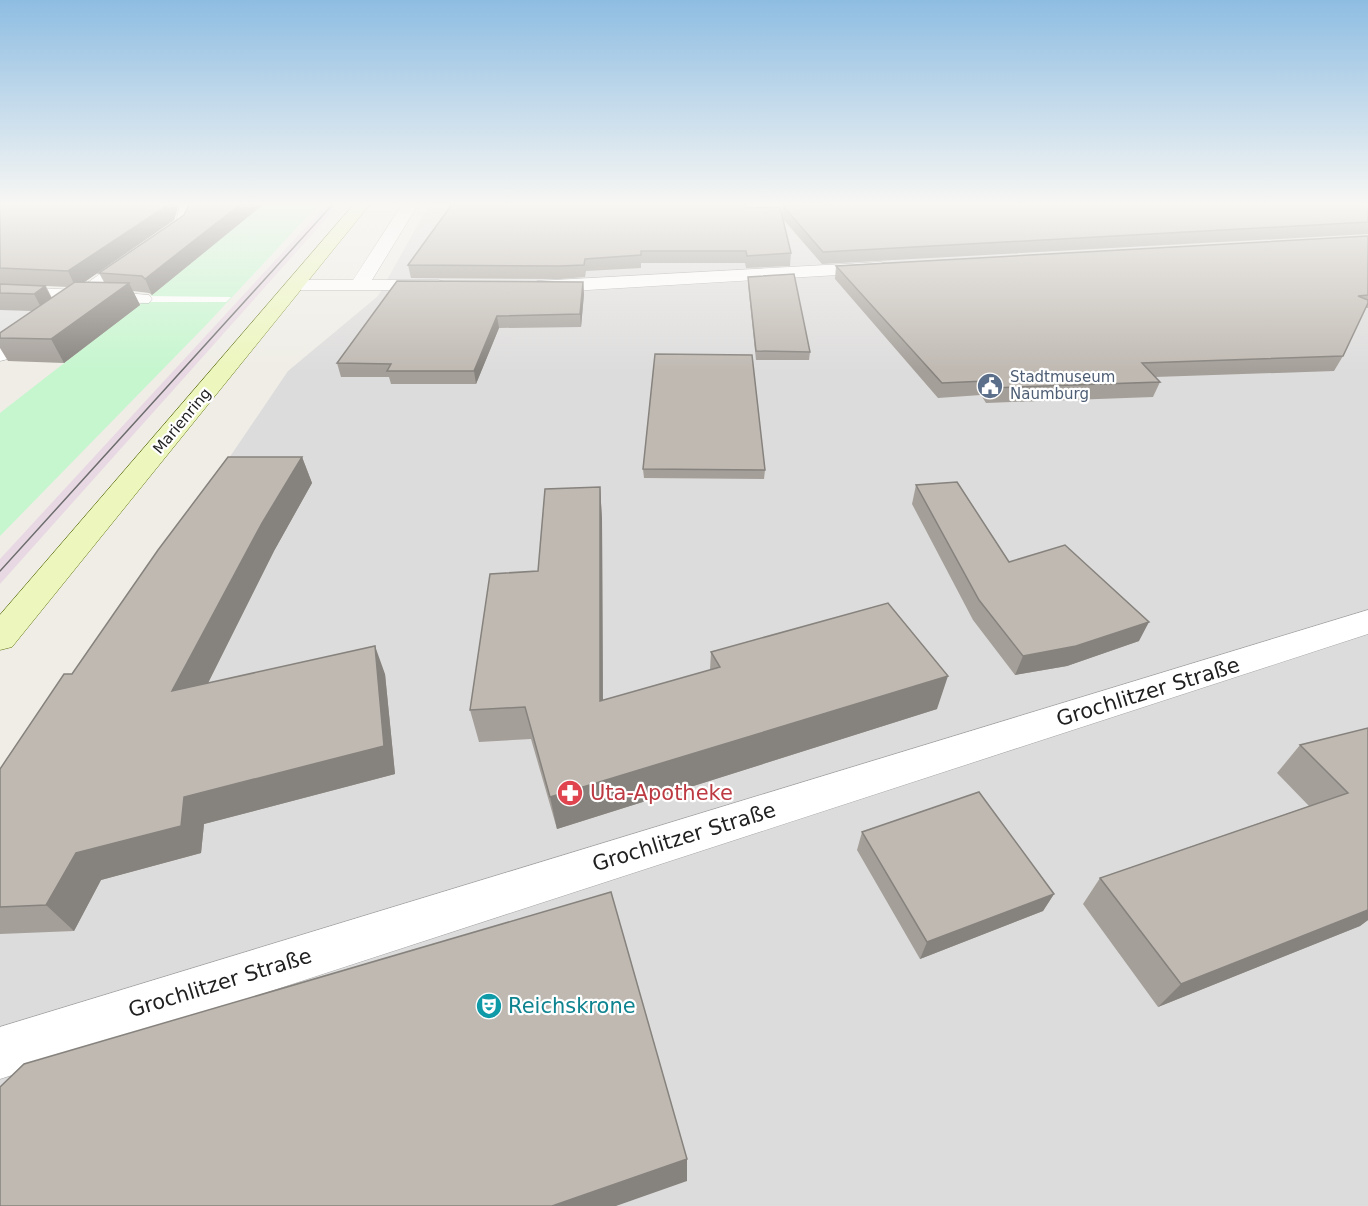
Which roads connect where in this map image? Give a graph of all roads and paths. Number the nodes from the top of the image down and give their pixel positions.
1 (133, 259) edge
2 (318, 259) edge
3 (376, 259) edge
4 (896, 267) edge
5 (296, 286) junction
6 (359, 286) junction
7 (458, 286) edge
8 (515, 287) edge
9 (0, 292) edge
10 (79, 297) junction
11 (142, 299) edge
12 (0, 354) edge
13 (1368, 622) edge
14 (0, 638) edge
15 (0, 1053) edge

1 - 10 street
2 - 5 main road, Marienring
3 - 6 street
4 - 8 street
5 - 6 street
5 - 14 main road, Marienring
6 - 7 street
9 - 10 street
10 - 11 street
10 - 12 street
13 - 15 street, Grochlitzer Straße

